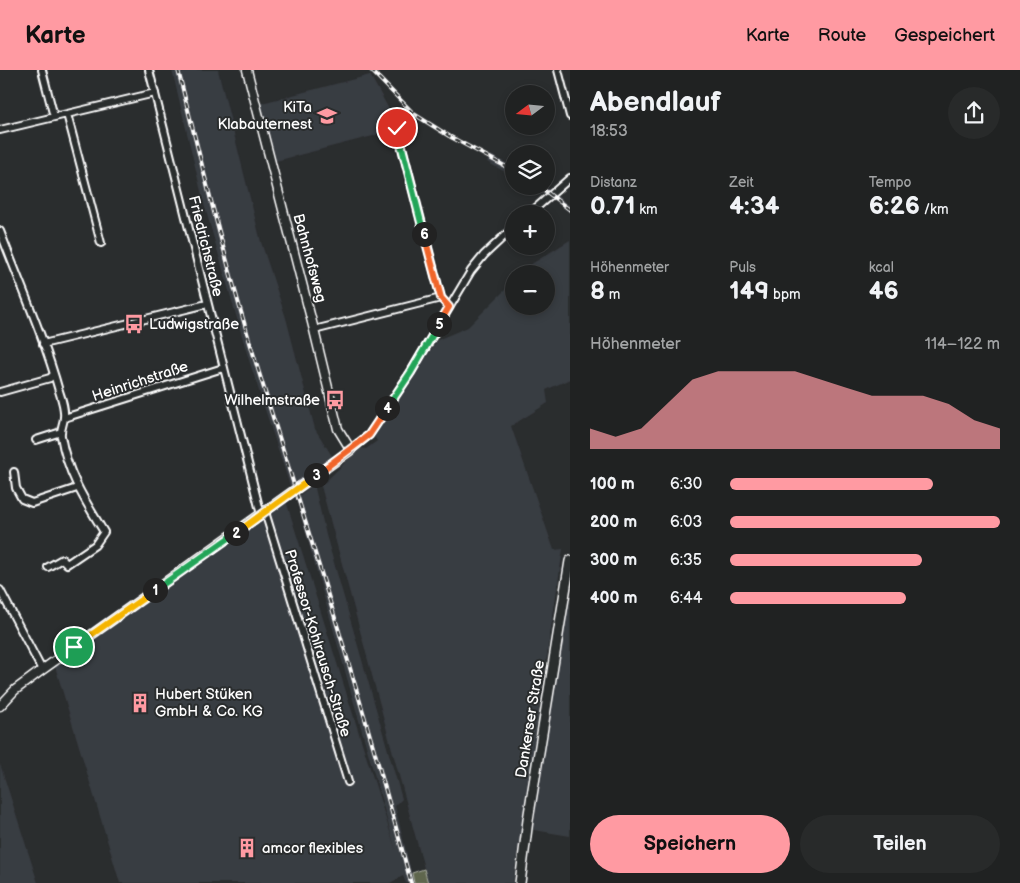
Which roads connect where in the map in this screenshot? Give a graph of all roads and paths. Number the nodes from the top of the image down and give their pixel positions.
1 (42, 70) edge
2 (149, 70) edge
3 (247, 70) edge
4 (558, 70) edge
5 (155, 93) junction
6 (67, 114) junction
7 (570, 116) edge
8 (54, 117) junction
9 (397, 128) dead end
10 (0, 130) edge
11 (570, 178) edge
12 (539, 205) edge
13 (0, 231) edge
14 (505, 235) edge
15 (101, 243) dead end
16 (441, 298) junction
17 (208, 304) junction
18 (449, 307) junction
19 (314, 330) junction
20 (43, 344) junction
21 (223, 368) junction
22 (53, 375) junction
23 (0, 392) edge
24 (64, 418) junction
25 (61, 432) junction
26 (36, 440) dead end
27 (351, 450) junction
28 (14, 472) dead end
29 (77, 488) junction
30 (263, 513) junction
31 (570, 560) edge
32 (48, 567) dead end
33 (0, 590) edge
34 (42, 670) junction
35 (0, 706) edge
36 (348, 782) dead end
37 (520, 883) edge

1 - 8 street
2 - 5 street, Friedrichstraße
3 - 19 street, Bahnhofsweg
4 - 7 street
5 - 6 street
5 - 17 street, Friedrichstraße
6 - 8 street
6 - 15 street
8 - 10 street
9 - 16 street
11 - 12 street
13 - 20 street
14 - 18 street
16 - 18 street
16 - 19 street
17 - 20 street
17 - 21 street, Friedrichstraße
18 - 27 street
19 - 27 street, Bahnhofsweg
20 - 22 street
21 - 24 street, Heinrichstraße
21 - 30 street, Friedrichstraße
22 - 23 street
22 - 24 street
24 - 25 street
25 - 26 street
25 - 29 street
27 - 30 street
28 - 29 street
29 - 32 street
30 - 34 street
30 - 36 street, Professor-Kohlrausch-Straße
31 - 37 main road, Dankerser Straße
33 - 34 street
34 - 35 street

